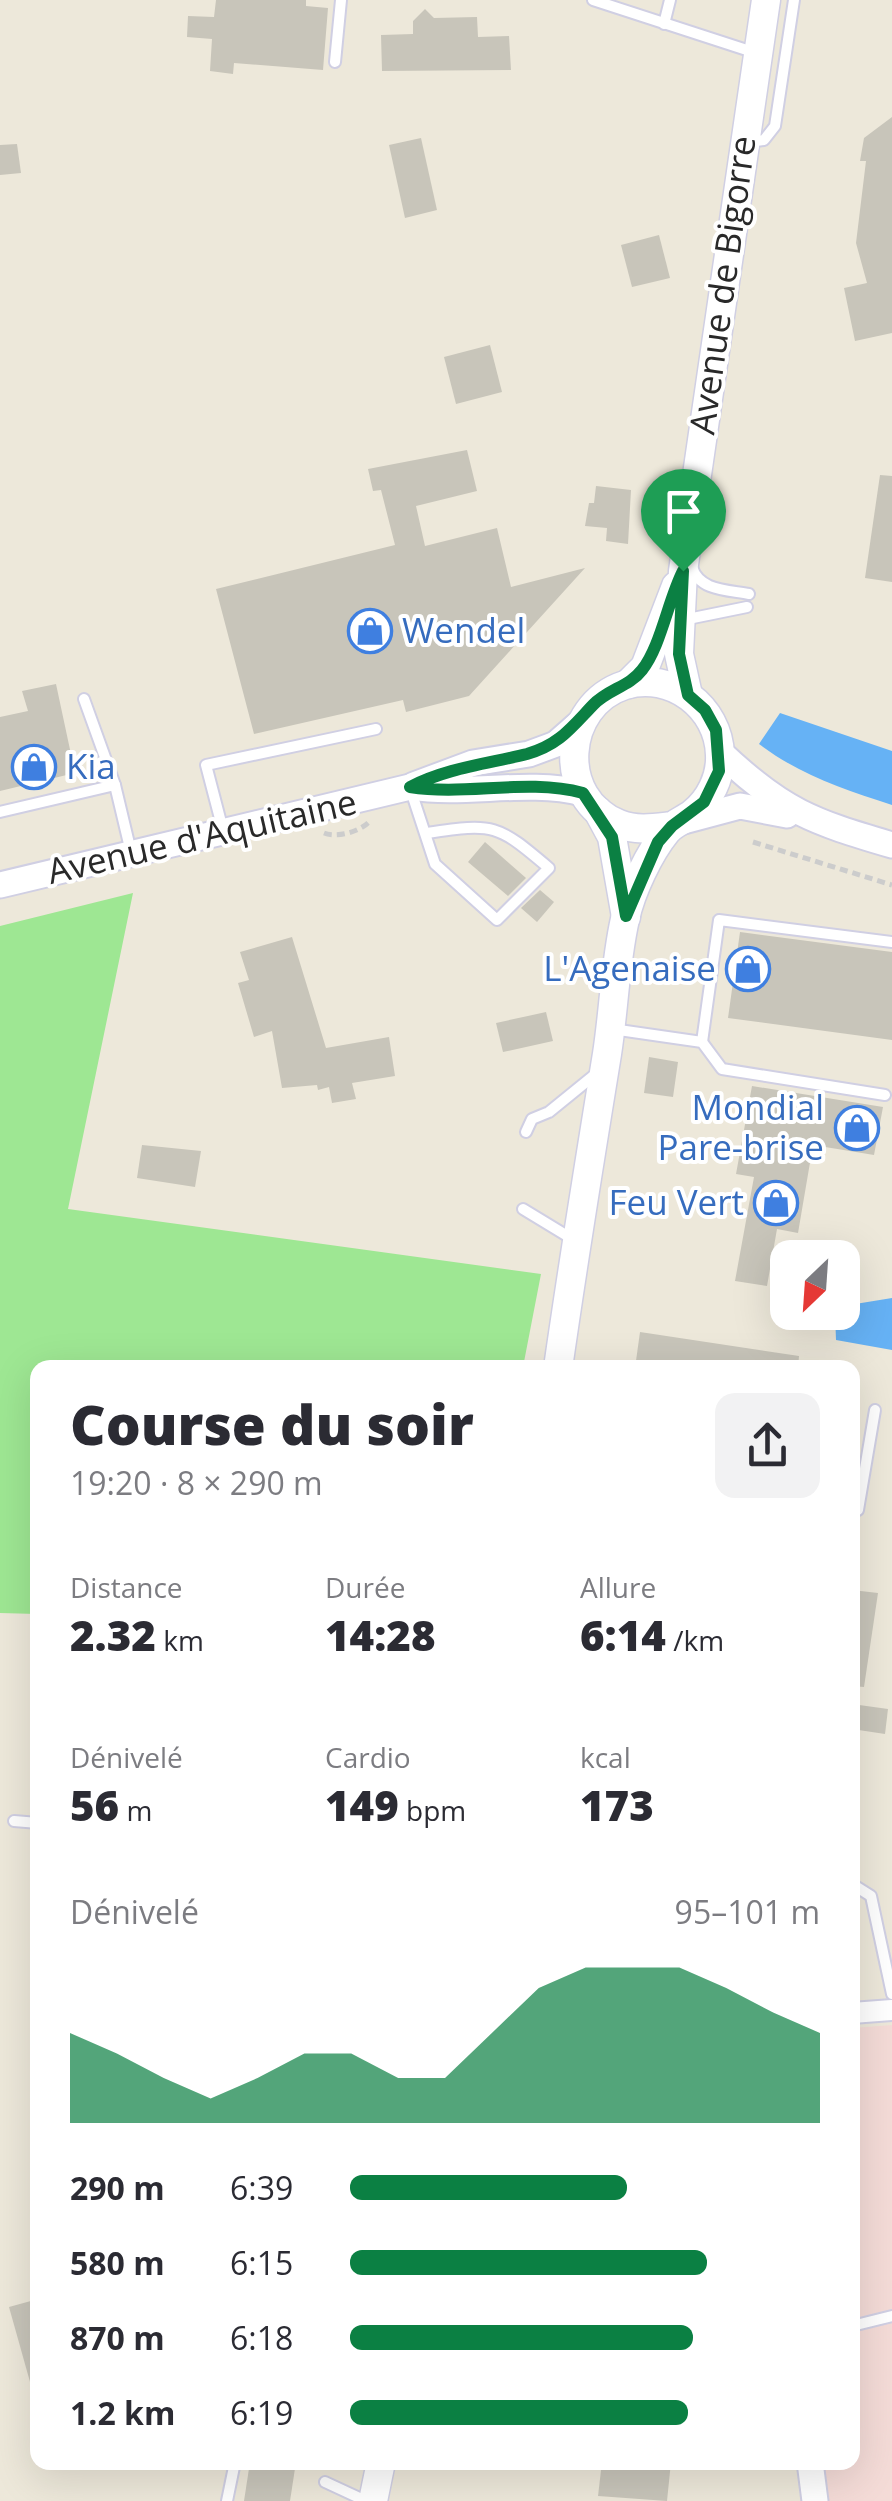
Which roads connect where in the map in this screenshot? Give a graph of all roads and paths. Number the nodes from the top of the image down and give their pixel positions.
1 (341, 0) edge
2 (593, 0) edge
3 (670, 0) edge
4 (766, 0) edge
5 (794, 0) edge
6 (664, 24) junction
7 (757, 54) junction
8 (335, 62) dead end
9 (743, 142) junction
10 (685, 560) junction
11 (750, 594) dead end
12 (747, 607) dead end
13 (682, 620) junction
14 (628, 684) junction
15 (688, 695) junction
16 (84, 699) dead end
17 (581, 722) junction
18 (376, 729) dead end
19 (720, 754) junction
20 (115, 785) junction
21 (410, 787) junction
22 (590, 802) junction
23 (0, 812) edge
24 (806, 819) junction
25 (674, 825) junction
26 (223, 832) junction
27 (427, 833) junction
28 (753, 842) dead end
29 (892, 845) edge
30 (131, 854) junction
31 (0, 884) edge
32 (892, 885) edge
33 (626, 916) junction
34 (892, 942) edge
35 (610, 1029) junction
36 (702, 1042) junction
37 (605, 1066) junction
38 (885, 1095) dead end
39 (526, 1132) dead end
40 (524, 1210) dead end
41 (576, 1241) junction
42 (559, 1360) edge
43 (876, 1410) dead end
44 (860, 1499) edge
45 (14, 1822) dead end
46 (30, 1823) edge
47 (860, 1889) edge
48 (892, 1994) edge
49 (892, 2010) edge
50 (860, 2012) edge
51 (892, 2316) edge
52 (860, 2324) edge
53 (233, 2470) edge
54 (379, 2470) edge
55 (811, 2470) edge
56 (325, 2482) dead end
57 (227, 2501) edge
58 (370, 2501) edge
59 (814, 2501) edge

1 - 8 lane
2 - 6 lane
3 - 6 lane
4 - 7 main road, Avenue de Bigorre
5 - 9 lane
6 - 7 lane
7 - 9 main road, Avenue de Bigorre
9 - 10 main road, Avenue de Bigorre
10 - 11 lane
10 - 13 main road, Avenue de Bigorre
10 - 14 main road, Avenue de Bigorre
12 - 13 lane
13 - 15 main road, Avenue de Bigorre
14 - 15 main road
14 - 17 main road
15 - 19 main road
16 - 20 lane
17 - 21 street
17 - 22 main road
18 - 26 lane
19 - 24 street
19 - 25 main road
20 - 23 lane
20 - 30 lane
21 - 22 street, Avenue d'Aquitaine
21 - 26 street, Avenue d'Aquitaine
21 - 27 lane
22 - 25 main road
22 - 33 main road
24 - 25 street
24 - 29 street
25 - 33 main road
26 - 30 street, Avenue d'Aquitaine
27 - 27 lane
28 - 32 path
30 - 31 street, Avenue d'Aquitaine
33 - 35 main road
34 - 36 lane
35 - 36 lane
35 - 37 main road
36 - 38 lane
37 - 39 lane
37 - 41 main road
40 - 41 lane
41 - 42 main road
43 - 44 lane
45 - 46 lane
47 - 48 lane
49 - 50 street
51 - 52 lane
53 - 57 lane
54 - 58 main road
55 - 59 street
56 - 58 lane

